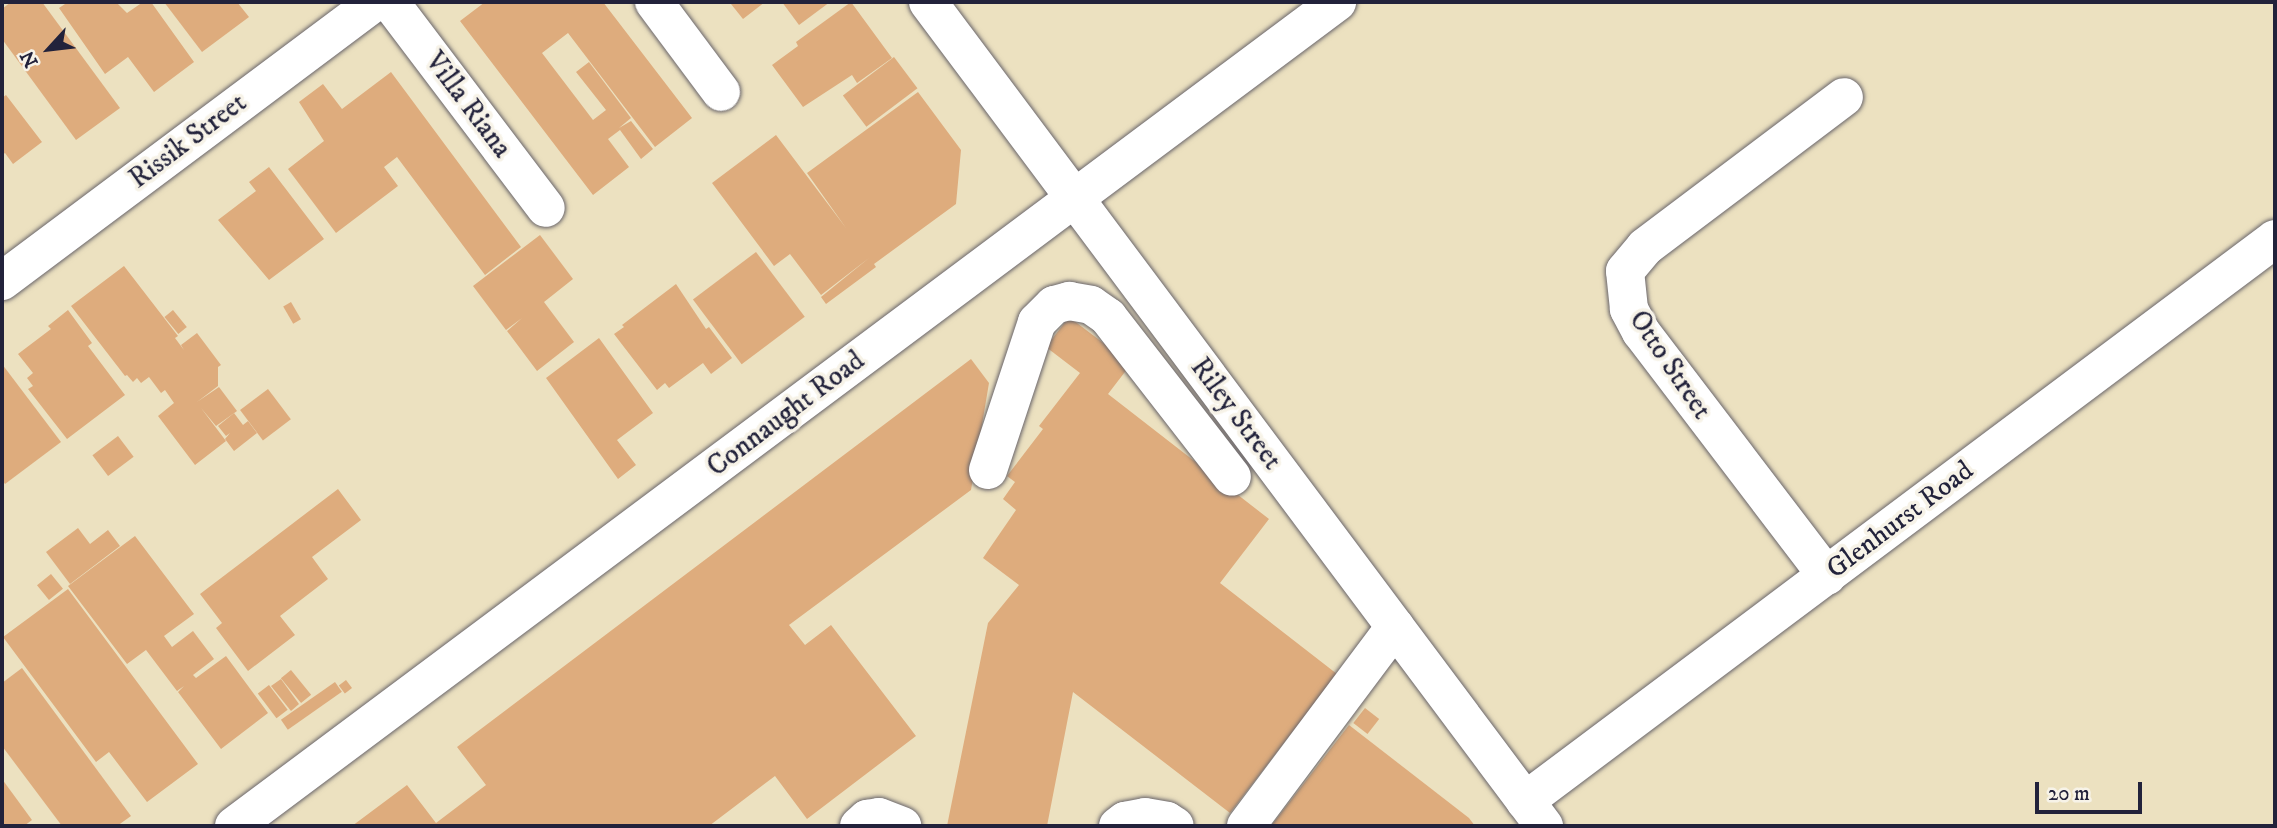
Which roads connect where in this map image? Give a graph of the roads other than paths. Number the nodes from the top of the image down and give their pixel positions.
1 (375, 2) edge
2 (390, 2) edge
3 (654, 2) edge
4 (928, 2) edge
5 (1337, 2) edge
6 (721, 92) dead end
7 (1844, 96) dead end
8 (1074, 198) junction
9 (546, 208) dead end
10 (2275, 239) edge
11 (2, 281) edge
12 (1224, 399) junction
13 (1191, 424) junction
14 (988, 470) dead end
15 (1232, 477) dead end
16 (1826, 576) junction
17 (1395, 628) junction
18 (1534, 814) edge
19 (234, 826) edge
20 (859, 826) edge
21 (902, 826) edge
22 (1118, 826) edge
23 (1175, 826) edge
24 (1246, 826) edge

1 - 11 street, Rissik Street
2 - 9 street, Villa Riana
3 - 6 street
4 - 8 street, Riley Street
5 - 8 street, Connaught Road
7 - 16 street, Otto Street
8 - 12 street, Riley Street
8 - 19 street, Connaught Road
10 - 16 street, Glenhurst Road
12 - 13 street
12 - 17 street, Riley Street
13 - 14 street
13 - 15 street
16 - 18 street, Glenhurst Road
17 - 18 street, Riley Street
17 - 24 street
20 - 21 street
22 - 23 street

